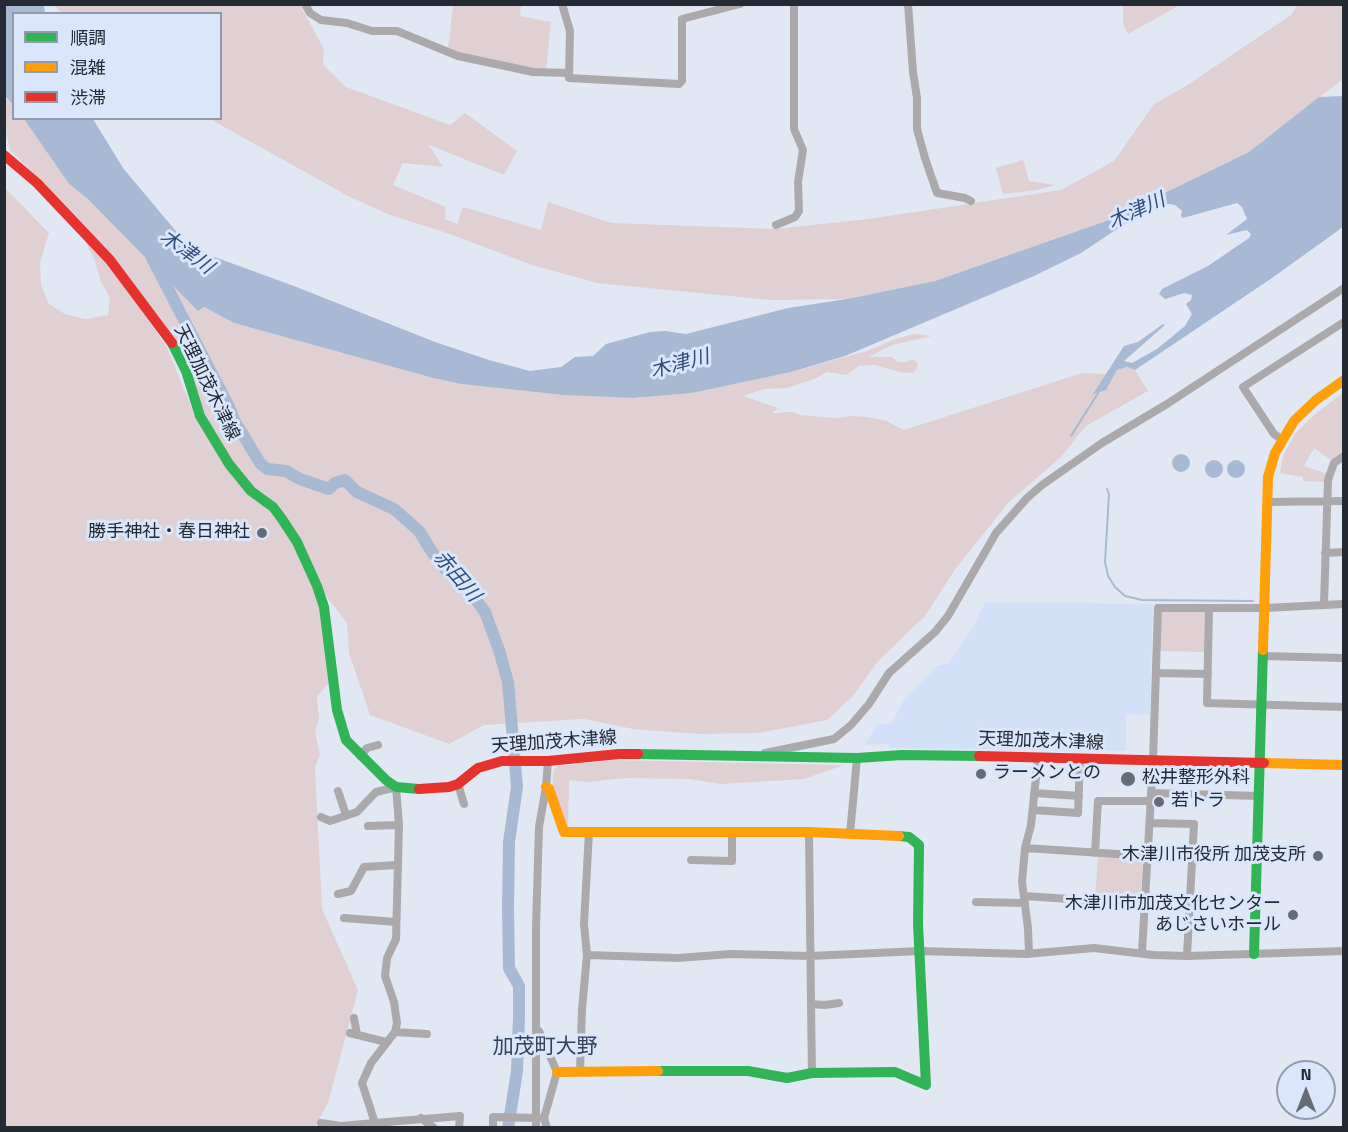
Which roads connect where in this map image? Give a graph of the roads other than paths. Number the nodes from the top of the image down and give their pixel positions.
1 (305, 4) edge
2 (562, 4) edge
3 (740, 4) edge
4 (794, 4) edge
5 (908, 4) edge
6 (568, 73) junction
7 (4, 155) edge
8 (971, 201) dead end
9 (776, 225) dead end
10 (1344, 288) edge
11 (1344, 322) edge
12 (1344, 380) edge
13 (1281, 439) junction
14 (1344, 456) edge
15 (1344, 463) edge
16 (1334, 464) junction
17 (1326, 501) junction
18 (1344, 501) edge
19 (1267, 502) junction
20 (1344, 552) edge
21 (1324, 553) junction
22 (1324, 604) junction
23 (1344, 604) edge
24 (1209, 608) junction
25 (1265, 608) junction
26 (1263, 656) junction
27 (1344, 658) edge
28 (1156, 673) junction
29 (1208, 674) junction
30 (1261, 705) junction
31 (1344, 707) edge
32 (378, 745) dead end
33 (360, 756) junction
34 (762, 756) junction
35 (858, 758) junction
36 (1038, 758) junction
37 (1080, 759) junction
38 (548, 761) junction
39 (1153, 761) junction
40 (1260, 763) junction
41 (1344, 765) edge
42 (458, 784) junction
43 (396, 787) junction
44 (546, 788) junction
45 (338, 791) dead end
46 (1034, 793) junction
47 (1079, 796) junction
48 (1259, 796) junction
49 (1151, 797) junction
50 (464, 804) dead end
51 (1033, 810) junction
52 (346, 816) junction
53 (321, 817) dead end
54 (1150, 823) junction
55 (399, 825) junction
56 (368, 826) dead end
57 (732, 831) junction
58 (589, 832) junction
59 (809, 832) junction
60 (850, 834) junction
61 (1025, 848) junction
62 (1095, 853) junction
63 (1148, 856) junction
64 (691, 860) dead end
65 (397, 865) junction
66 (338, 894) dead end
67 (1025, 899) junction
68 (976, 902) dead end
69 (1145, 904) junction
70 (344, 918) dead end
71 (396, 922) junction
72 (920, 951) junction
73 (1344, 951) edge
74 (1142, 952) junction
75 (1029, 954) junction
76 (1254, 954) junction
77 (587, 955) junction
78 (810, 956) junction
79 (1187, 956) junction
80 (839, 1003) dead end
81 (811, 1004) junction
82 (354, 1018) dead end
83 (537, 1028) junction
84 (394, 1032) junction
85 (427, 1034) dead end
86 (386, 1042) junction
87 (557, 1072) junction
88 (580, 1072) junction
89 (812, 1073) junction
90 (421, 1118) junction
91 (540, 1118) junction
92 (321, 1123) dead end
93 (376, 1125) edge
94 (434, 1128) edge
95 (459, 1128) edge
96 (493, 1128) edge
97 (536, 1128) edge
98 (547, 1128) edge

1 - 6 street
2 - 6 street
3 - 6 street
4 - 9 street
5 - 8 street
7 - 33 main road, 天理加茂木津線
10 - 34 street
11 - 13 street
12 - 13 main road
13 - 19 main road
14 - 16 street
15 - 16 street
16 - 17 street
17 - 18 street
17 - 19 street
17 - 21 street
19 - 25 main road
20 - 21 street
21 - 22 street
22 - 23 street
22 - 25 street
24 - 25 street
24 - 28 street
24 - 29 street
25 - 26 main road
26 - 27 street
26 - 30 main road
28 - 29 street
28 - 39 street
29 - 30 street
30 - 31 street
30 - 40 main road
32 - 33 street
33 - 43 main road, 天理加茂木津線
34 - 35 main road, 天理加茂木津線
34 - 38 main road, 天理加茂木津線
35 - 36 main road, 天理加茂木津線
35 - 60 street
36 - 37 main road, 天理加茂木津線
36 - 46 street
37 - 39 main road, 天理加茂木津線
37 - 47 street
38 - 42 main road, 天理加茂木津線
38 - 44 street
39 - 40 main road, 天理加茂木津線
39 - 49 street
40 - 41 main road, 天理加茂木津線
40 - 48 main road
42 - 43 main road, 天理加茂木津線
42 - 50 street
43 - 52 street
43 - 55 street
44 - 58 main road
44 - 83 street
45 - 52 street
46 - 47 street
46 - 51 street
47 - 51 street
48 - 49 street
48 - 76 main road
49 - 54 street
49 - 62 street
51 - 61 street
52 - 53 street
54 - 63 street
54 - 79 street
55 - 56 street
55 - 65 street
57 - 58 main road
57 - 59 main road
57 - 64 street
58 - 77 street
59 - 60 main road
59 - 78 street
60 - 72 main road
61 - 62 street
61 - 67 street
62 - 63 street
63 - 69 street
65 - 66 street
65 - 71 street
67 - 68 street
67 - 69 street
67 - 75 street
69 - 74 street
70 - 71 street
71 - 84 street
72 - 75 street
72 - 78 street
72 - 89 main road
73 - 76 street
74 - 75 street
74 - 79 street
76 - 79 street
77 - 78 street
77 - 88 street
78 - 81 street
80 - 81 street
81 - 89 street
82 - 86 street
83 - 87 street
83 - 91 street
84 - 85 street
84 - 86 street
86 - 93 street
87 - 88 main road
87 - 91 street
88 - 89 main road
90 - 93 street
90 - 94 street
90 - 95 street
91 - 96 street
91 - 97 street
91 - 98 street
92 - 93 street

